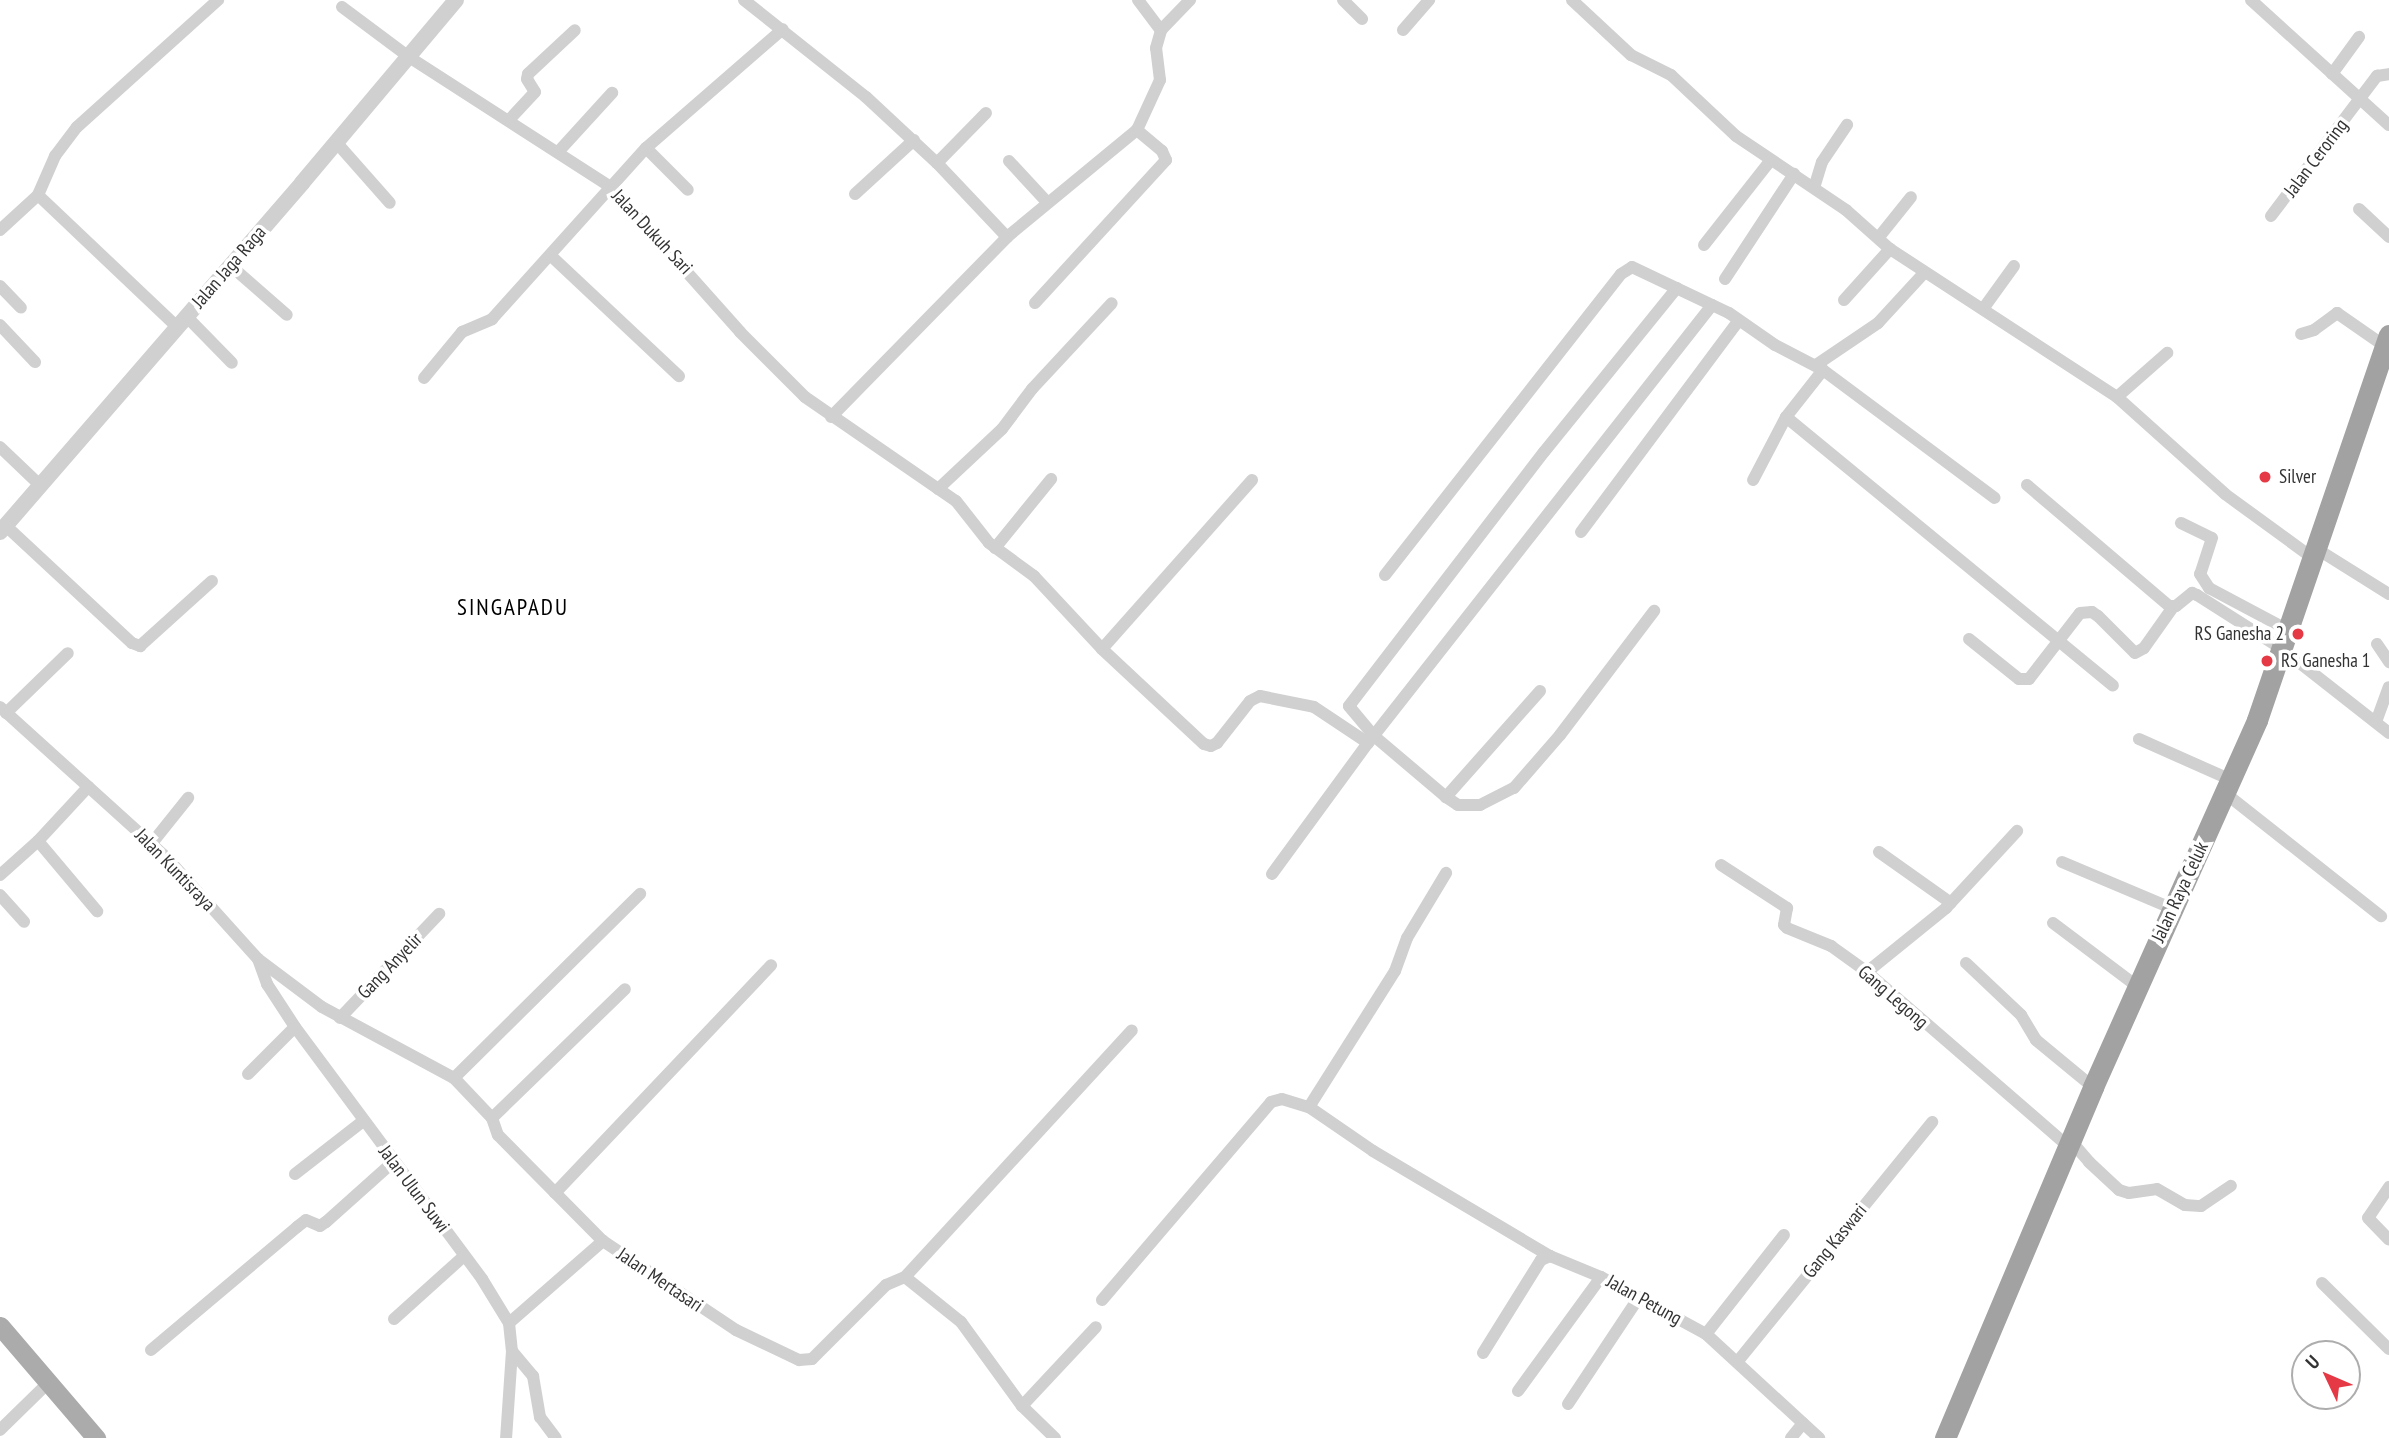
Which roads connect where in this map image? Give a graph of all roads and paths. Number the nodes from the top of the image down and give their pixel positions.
1 (218, 0) edge
2 (456, 0) edge
3 (744, 0) edge
4 (768, 0) edge
5 (1138, 0) edge
6 (1191, 0) edge
7 (1343, 0) edge
8 (1429, 0) edge
9 (1572, 0) edge
10 (2251, 0) edge
11 (342, 7) dead end
12 (760, 11) junction
13 (1362, 19) dead end
14 (783, 29) junction
15 (575, 30) dead end
16 (1161, 30) junction
17 (1403, 30) dead end
18 (2359, 37) dead end
19 (409, 57) junction
20 (2332, 74) junction
21 (2389, 74) edge
22 (612, 93) dead end
23 (2359, 99) junction
24 (985, 113) dead end
25 (509, 120) junction
26 (1847, 125) dead end
27 (2389, 125) edge
28 (1137, 130) junction
29 (914, 140) junction
30 (336, 142) junction
31 (646, 148) junction
32 (559, 151) junction
33 (1009, 161) dead end
34 (1770, 161) junction
35 (937, 163) junction
36 (1794, 174) junction
37 (611, 187) junction
38 (1814, 188) junction
39 (688, 190) dead end
40 (855, 194) dead end
41 (38, 195) junction
42 (1912, 197) dead end
43 (1047, 202) junction
44 (390, 203) dead end
45 (2359, 209) dead end
46 (2271, 216) dead end
47 (2, 224) edge
48 (1007, 237) junction
49 (1879, 237) junction
50 (2389, 237) edge
51 (1704, 246) dead end
52 (1890, 249) junction
53 (550, 255) junction
54 (231, 266) junction
55 (2014, 266) dead end
56 (1924, 273) junction
57 (1725, 279) dead end
58 (0, 286) edge
59 (1677, 288) junction
60 (1844, 300) dead end
61 (1035, 303) dead end
62 (1112, 303) dead end
63 (1712, 305) junction
64 (21, 308) dead end
65 (1983, 309) junction
66 (287, 315) dead end
67 (1739, 320) junction
68 (182, 322) junction
69 (0, 325) edge
70 (2301, 334) dead end
71 (2387, 341) edge
72 (2167, 353) dead end
73 (36, 362) dead end
74 (232, 363) dead end
75 (1820, 367) junction
76 (679, 376) dead end
77 (424, 378) dead end
78 (2117, 397) junction
79 (831, 417) junction
80 (1786, 417) junction
81 (0, 447) edge
82 (1051, 479) dead end
83 (1252, 480) dead end
84 (1753, 480) dead end
85 (2027, 485) dead end
86 (41, 486) junction
87 (938, 489) junction
88 (1995, 498) dead end
89 (2181, 523) dead end
90 (3, 529) edge
91 (1581, 532) dead end
92 (995, 548) junction
93 (2315, 554) junction
94 (1385, 575) dead end
95 (212, 581) dead end
96 (2389, 594) edge
97 (2173, 607) junction
98 (1654, 611) dead end
99 (2283, 634) junction
100 (1969, 639) dead end
101 (2057, 640) junction
102 (2377, 644) dead end
103 (1102, 649) junction
104 (68, 653) dead end
105 (2389, 662) edge
106 (2113, 686) dead end
107 (2389, 687) edge
108 (1540, 691) dead end
109 (3, 710) edge
110 (2376, 722) junction
111 (2389, 733) edge
112 (2139, 739) dead end
113 (1371, 740) junction
114 (88, 787) junction
115 (2228, 787) junction
116 (1446, 797) junction
117 (188, 798) dead end
118 (2017, 831) dead end
119 (38, 841) junction
120 (152, 843) junction
121 (1879, 852) dead end
122 (2062, 862) dead end
123 (1721, 865) dead end
124 (1446, 873) dead end
125 (1272, 874) dead end
126 (0, 875) edge
127 (640, 894) dead end
128 (0, 895) edge
129 (1951, 903) junction
130 (2173, 909) junction
131 (97, 911) dead end
132 (439, 914) dead end
133 (2381, 916) dead end
134 (24, 922) dead end
135 (2053, 923) dead end
136 (258, 958) junction
137 (1966, 963) dead end
138 (771, 965) dead end
139 (1867, 972) junction
140 (2138, 987) junction
141 (625, 989) dead end
142 (340, 1018) junction
143 (295, 1027) junction
144 (1132, 1030) dead end
145 (248, 1074) dead end
146 (454, 1078) junction
147 (2093, 1087) junction
148 (1309, 1107) junction
149 (492, 1118) junction
150 (363, 1121) junction
151 (1932, 1122) dead end
152 (2070, 1143) junction
153 (393, 1163) junction
154 (295, 1174) dead end
155 (2231, 1186) dead end
156 (2389, 1187) edge
157 (555, 1193) junction
158 (1784, 1235) dead end
159 (603, 1241) junction
160 (2389, 1241) edge
161 (464, 1256) junction
162 (1550, 1256) junction
163 (905, 1277) junction
164 (1601, 1277) junction
165 (2322, 1283) dead end
166 (1639, 1297) junction
167 (1102, 1300) dead end
168 (394, 1319) dead end
169 (509, 1323) junction
170 (0, 1326) edge
171 (1096, 1327) dead end
172 (1706, 1334) junction
173 (2389, 1349) edge
174 (151, 1350) dead end
175 (512, 1351) junction
176 (1483, 1353) dead end
177 (1738, 1361) junction
178 (49, 1382) junction
179 (1518, 1391) dead end
180 (1567, 1404) dead end
181 (1022, 1406) junction
182 (1803, 1423) junction
183 (0, 1430) edge
184 (96, 1438) edge
185 (506, 1438) edge
186 (556, 1438) edge
187 (1055, 1438) edge
188 (1791, 1438) edge
189 (1819, 1438) edge
190 (1945, 1438) edge

1 - 41 street
2 - 19 street, Jalan Jaga Raga
3 - 12 street
4 - 12 street
5 - 16 street
6 - 16 street
7 - 13 street
8 - 17 street
9 - 34 street
10 - 20 street
11 - 19 street, Jalan Dukuh Sari
12 - 14 street
14 - 29 street
14 - 31 street
15 - 25 street
16 - 28 street
18 - 20 street
19 - 25 street, Jalan Dukuh Sari
19 - 30 street, Jalan Jaga Raga
20 - 23 street
21 - 23 street, Jalan Ceroring
22 - 32 street
23 - 27 street
23 - 46 street, Jalan Ceroring
24 - 35 street
25 - 32 street, Jalan Dukuh Sari
26 - 38 street
28 - 43 street
28 - 61 street
29 - 35 street
29 - 40 street
30 - 44 street
30 - 54 street, Jalan Jaga Raga
31 - 37 street
31 - 39 street
32 - 37 street, Jalan Dukuh Sari
33 - 43 street
34 - 36 street
34 - 51 street
35 - 48 street
36 - 38 street
36 - 57 street
37 - 53 street
37 - 79 street, Jalan Dukuh Sari
38 - 49 street
41 - 47 street
41 - 68 street
42 - 49 street
43 - 48 street
45 - 50 street
48 - 79 street
49 - 52 street
52 - 56 street
52 - 60 street
53 - 76 street
53 - 77 street
54 - 66 street
54 - 68 street, Jalan Jaga Raga
55 - 65 street
56 - 65 street
56 - 75 street
58 - 64 street
59 - 63 street
59 - 94 street
59 - 113 street
62 - 87 street
63 - 67 street
63 - 113 street
65 - 78 street
67 - 75 street
67 - 91 street
68 - 74 street
68 - 86 street, Jalan Jaga Raga
69 - 73 street
70 - 71 street
71 - 93 highway, Jalan Raya Celuk
72 - 78 street
75 - 80 street
75 - 88 street
78 - 93 street
79 - 87 street, Jalan Dukuh Sari
80 - 84 street
80 - 101 street
81 - 86 street
82 - 92 street
83 - 103 street
85 - 97 street
86 - 90 street, Jalan Jaga Raga
87 - 92 street, Jalan Dukuh Sari
89 - 99 street
90 - 95 street
92 - 103 street, Jalan Dukuh Sari
93 - 96 street
93 - 99 highway, Jalan Raya Celuk
97 - 99 street
97 - 101 street
98 - 116 street
99 - 110 street
99 - 115 highway, Jalan Raya Celuk
100 - 101 street
101 - 106 street
102 - 105 street
103 - 113 street, Jalan Dukuh Sari
104 - 109 street
107 - 110 street
108 - 116 street
109 - 114 street, Jalan Kuntisraya
110 - 111 street
112 - 115 street
113 - 116 street
113 - 125 street
114 - 119 street
114 - 120 street, Jalan Kuntisraya
115 - 130 highway, Jalan Raya Celuk
115 - 133 street
117 - 120 street
118 - 129 street
119 - 126 street
119 - 131 street
120 - 136 street, Jalan Kuntisraya
121 - 129 street
122 - 130 street
123 - 139 street, Gang Legong
124 - 148 street
127 - 146 street
128 - 134 street
129 - 139 street
130 - 140 highway, Jalan Raya Celuk
132 - 142 street, Gang Anyelir
135 - 140 street
136 - 142 street, Jalan Mertasari
136 - 143 street, Jalan Ulun Suwi
137 - 147 street
138 - 157 street
139 - 152 street, Gang Legong
140 - 147 highway, Jalan Raya Celuk
141 - 149 street
142 - 146 street, Jalan Mertasari
143 - 145 street
143 - 150 street, Jalan Ulun Suwi
144 - 163 street, Jalan Mertasari
146 - 149 street, Jalan Mertasari
147 - 152 highway, Jalan Raya Celuk
148 - 162 street, Jalan Petung
148 - 167 street
149 - 157 street, Jalan Mertasari
150 - 153 street, Jalan Ulun Suwi
150 - 154 street
151 - 177 street, Gang Kaswari
152 - 155 street, Gang Legong
152 - 190 highway, Jalan Raya Celuk
153 - 161 street, Jalan Ulun Suwi
153 - 174 street
156 - 160 street
157 - 159 street, Jalan Mertasari
158 - 172 street
159 - 163 street, Jalan Mertasari
159 - 169 street
161 - 168 street
161 - 169 street, Jalan Ulun Suwi
162 - 164 street, Jalan Petung
162 - 176 street
163 - 181 street
164 - 166 street, Jalan Petung
164 - 179 street
165 - 173 street
166 - 172 street, Jalan Petung
166 - 180 street
169 - 175 street, Jalan Ulun Suwi
170 - 178 main road
171 - 181 street
172 - 177 street, Jalan Petung
175 - 185 street, Jalan Ulun Suwi
175 - 186 street
177 - 182 street, Jalan Petung
178 - 183 street
178 - 184 main road
181 - 187 street
182 - 188 street
182 - 189 street, Jalan Petung

